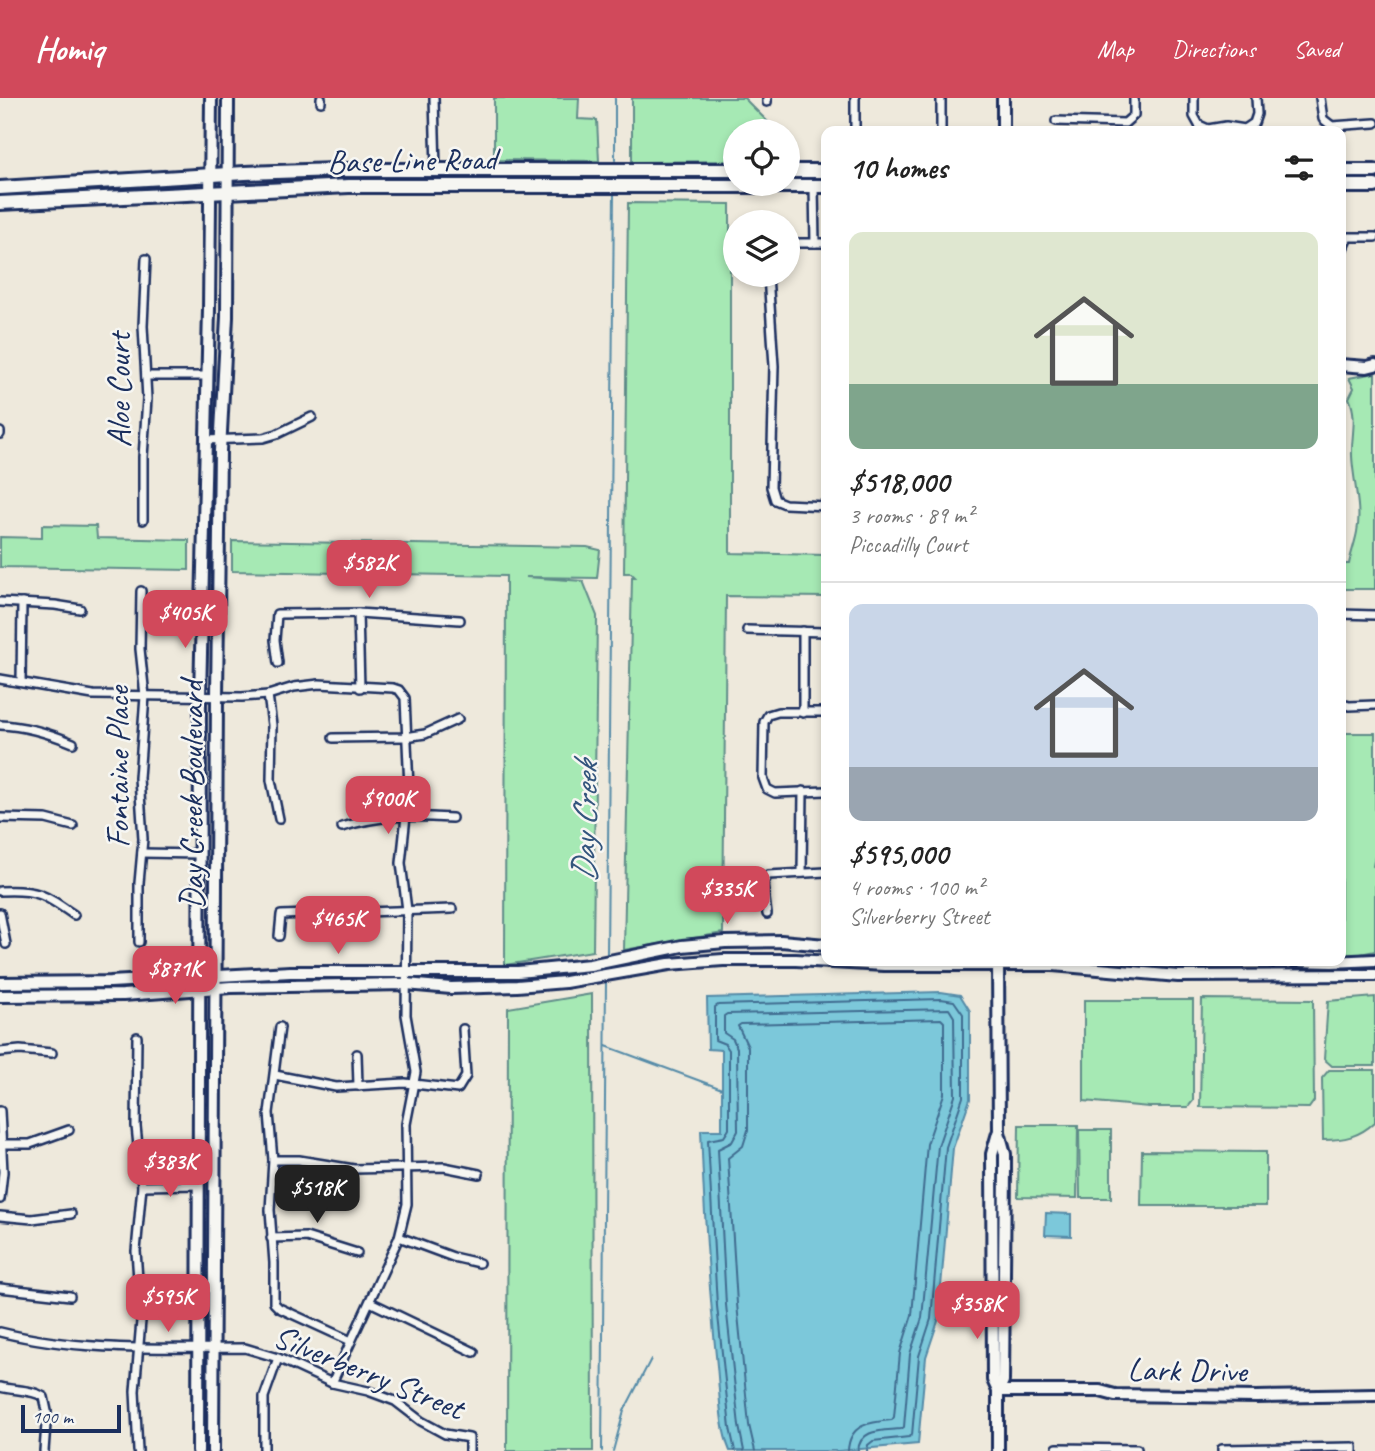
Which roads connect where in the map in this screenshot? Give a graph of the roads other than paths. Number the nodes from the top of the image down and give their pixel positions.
1 (211, 98) edge
2 (228, 98) edge
3 (434, 98) edge
4 (855, 98) edge
5 (942, 98) edge
6 (1003, 98) edge
7 (1134, 98) edge
8 (1194, 98) edge
9 (1256, 98) edge
10 (1320, 98) edge
11 (1056, 121) dead end
12 (1375, 123) edge
13 (855, 126) edge
14 (941, 126) edge
15 (1003, 126) edge
16 (1201, 126) edge
17 (1250, 126) edge
18 (436, 169) junction
19 (723, 170) edge
20 (800, 171) edge
21 (821, 171) edge
22 (1346, 171) edge
23 (1375, 171) edge
24 (227, 174) junction
25 (210, 175) junction
26 (46, 186) junction
27 (820, 186) edge
28 (1346, 186) edge
29 (1375, 186) edge
30 (0, 188) edge
31 (227, 192) junction
32 (210, 193) junction
33 (0, 195) edge
34 (0, 203) edge
35 (1375, 237) edge
36 (1346, 242) edge
37 (800, 243) edge
38 (815, 243) junction
39 (821, 243) edge
40 (146, 259) dead end
41 (769, 287) edge
42 (1346, 365) edge
43 (1375, 365) edge
44 (146, 376) junction
45 (207, 376) junction
46 (312, 417) dead end
47 (205, 440) junction
48 (220, 440) junction
49 (821, 506) edge
50 (143, 520) dead end
51 (141, 591) dead end
52 (0, 602) edge
53 (22, 603) junction
54 (80, 609) dead end
55 (358, 613) junction
56 (1346, 614) edge
57 (1375, 615) edge
58 (460, 620) dead end
59 (747, 630) dead end
60 (803, 631) junction
61 (821, 632) edge
62 (278, 663) dead end
63 (0, 679) edge
64 (21, 681) junction
65 (360, 688) junction
66 (268, 695) junction
67 (145, 696) junction
68 (217, 696) junction
69 (200, 697) junction
70 (1346, 705) edge
71 (1375, 705) edge
72 (821, 712) edge
73 (803, 713) junction
74 (458, 719) dead end
75 (0, 725) edge
76 (405, 737) junction
77 (333, 738) dead end
78 (73, 743) dead end
79 (803, 791) junction
80 (821, 791) edge
81 (406, 815) junction
82 (0, 818) edge
83 (452, 818) dead end
84 (279, 819) dead end
85 (73, 826) dead end
86 (342, 827) dead end
87 (142, 853) junction
88 (199, 854) junction
89 (821, 872) edge
90 (802, 873) junction
91 (0, 891) edge
92 (452, 909) dead end
93 (407, 910) junction
94 (0, 913) edge
95 (766, 914) dead end
96 (74, 915) dead end
97 (279, 936) dead end
98 (139, 943) dead end
99 (6, 944) dead end
100 (821, 945) edge
101 (1375, 960) edge
102 (821, 961) edge
103 (1346, 961) edge
104 (998, 966) edge
105 (1065, 966) edge
106 (1375, 975) edge
107 (407, 979) junction
108 (216, 982) junction
109 (0, 983) edge
110 (200, 983) junction
111 (0, 996) edge
112 (280, 1027) dead end
113 (463, 1029) dead end
114 (137, 1037) dead end
115 (0, 1052) edge
116 (52, 1053) dead end
117 (357, 1054) dead end
118 (275, 1075) junction
119 (414, 1084) junction
120 (359, 1086) junction
121 (0, 1111) edge
122 (69, 1130) dead end
123 (1, 1144) edge
124 (273, 1160) junction
125 (407, 1168) junction
126 (479, 1174) dead end
127 (198, 1185) junction
128 (142, 1186) junction
129 (0, 1199) edge
130 (71, 1214) dead end
131 (0, 1216) edge
132 (399, 1237) junction
133 (271, 1238) junction
134 (358, 1253) dead end
135 (479, 1263) dead end
136 (0, 1288) edge
137 (70, 1296) dead end
138 (370, 1302) junction
139 (0, 1332) edge
140 (351, 1341) junction
141 (140, 1348) junction
142 (197, 1348) junction
143 (213, 1348) junction
144 (474, 1352) dead end
145 (278, 1358) junction
146 (332, 1383) junction
147 (0, 1387) edge
148 (998, 1391) junction
149 (1375, 1395) edge
150 (1353, 1449) edge
151 (1057, 1450) edge
152 (1137, 1450) edge
153 (1222, 1450) edge
154 (44, 1451) edge
155 (138, 1451) edge
156 (198, 1451) edge
157 (213, 1451) edge
158 (264, 1451) edge
159 (469, 1451) edge
160 (998, 1451) edge

1 - 25 street, Day Creek Boulevard
2 - 24 street, Day Creek Boulevard
3 - 18 street
4 - 13 street
5 - 14 street
6 - 15 street
7 - 11 street
8 - 16 street
9 - 17 street
10 - 12 street
18 - 19 main road, Base Line Road
18 - 24 main road, Base Line Road
20 - 21 main road
22 - 23 main road
24 - 25 main road, Base Line Road
24 - 31 street, Day Creek Boulevard
25 - 26 main road, Base Line Road
25 - 32 street, Day Creek Boulevard
26 - 30 main road, Base Line Road
26 - 33 main road
27 - 31 main road, Base Line Road
27 - 38 street
28 - 29 main road
31 - 32 main road, Base Line Road
31 - 48 street, Day Creek Boulevard
32 - 34 main road, Base Line Road
32 - 45 street, Day Creek Boulevard
35 - 36 street
37 - 38 street
38 - 39 street
40 - 44 street, Aloe Court
41 - 49 street
42 - 43 street
44 - 45 street
44 - 50 street, Aloe Court
45 - 47 street, Day Creek Boulevard
46 - 48 street
47 - 48 street
47 - 69 street, Day Creek Boulevard
48 - 68 street, Day Creek Boulevard
51 - 67 street, Fontaine Place
52 - 53 street
53 - 54 street
53 - 64 street
55 - 58 street
55 - 62 street
55 - 65 street
56 - 57 street
59 - 60 street
60 - 61 street
60 - 73 street
63 - 64 street
64 - 67 street
65 - 66 street
65 - 76 street
66 - 68 street
66 - 84 street
67 - 69 street
67 - 87 street, Fontaine Place
68 - 69 street
68 - 108 street, Day Creek Boulevard
69 - 88 street, Day Creek Boulevard
70 - 71 street
72 - 73 street
73 - 79 street
74 - 76 street
75 - 78 street
76 - 77 street
76 - 81 street
79 - 80 street
79 - 90 street
81 - 83 street
81 - 86 street
81 - 93 street
82 - 85 street
87 - 88 street
87 - 98 street, Fontaine Place
88 - 110 street, Day Creek Boulevard
89 - 90 street
90 - 95 street
91 - 96 street
92 - 93 street
93 - 97 street
93 - 107 street
94 - 99 street
100 - 107 street
101 - 103 street
102 - 107 street
104 - 148 street
105 - 106 street
107 - 108 street
107 - 119 street
108 - 110 street
108 - 143 street, Day Creek Boulevard
109 - 110 street
110 - 111 street
110 - 127 street, Day Creek Boulevard
112 - 118 street
113 - 119 street
114 - 128 street
115 - 116 street
117 - 120 street
118 - 120 street
118 - 124 street
119 - 120 street
119 - 125 street
121 - 123 street
122 - 123 street
123 - 129 street
124 - 125 street
124 - 133 street
125 - 126 street
125 - 132 street
127 - 128 street
127 - 142 street, Day Creek Boulevard
128 - 141 street
130 - 131 street
132 - 135 street
132 - 138 street
133 - 134 street
133 - 140 street
136 - 137 street
138 - 140 street
138 - 144 street
139 - 141 street, Silverberry Street
140 - 146 street
141 - 142 street, Silverberry Street
141 - 155 street
142 - 143 street, Silverberry Street
142 - 156 street, Day Creek Boulevard
143 - 145 street, Silverberry Street
143 - 157 street, Day Creek Boulevard
145 - 146 street, Silverberry Street
145 - 158 street
146 - 159 street, Silverberry Street
147 - 154 street
148 - 149 street, Lark Drive
148 - 160 street
150 - 153 street
151 - 152 street

